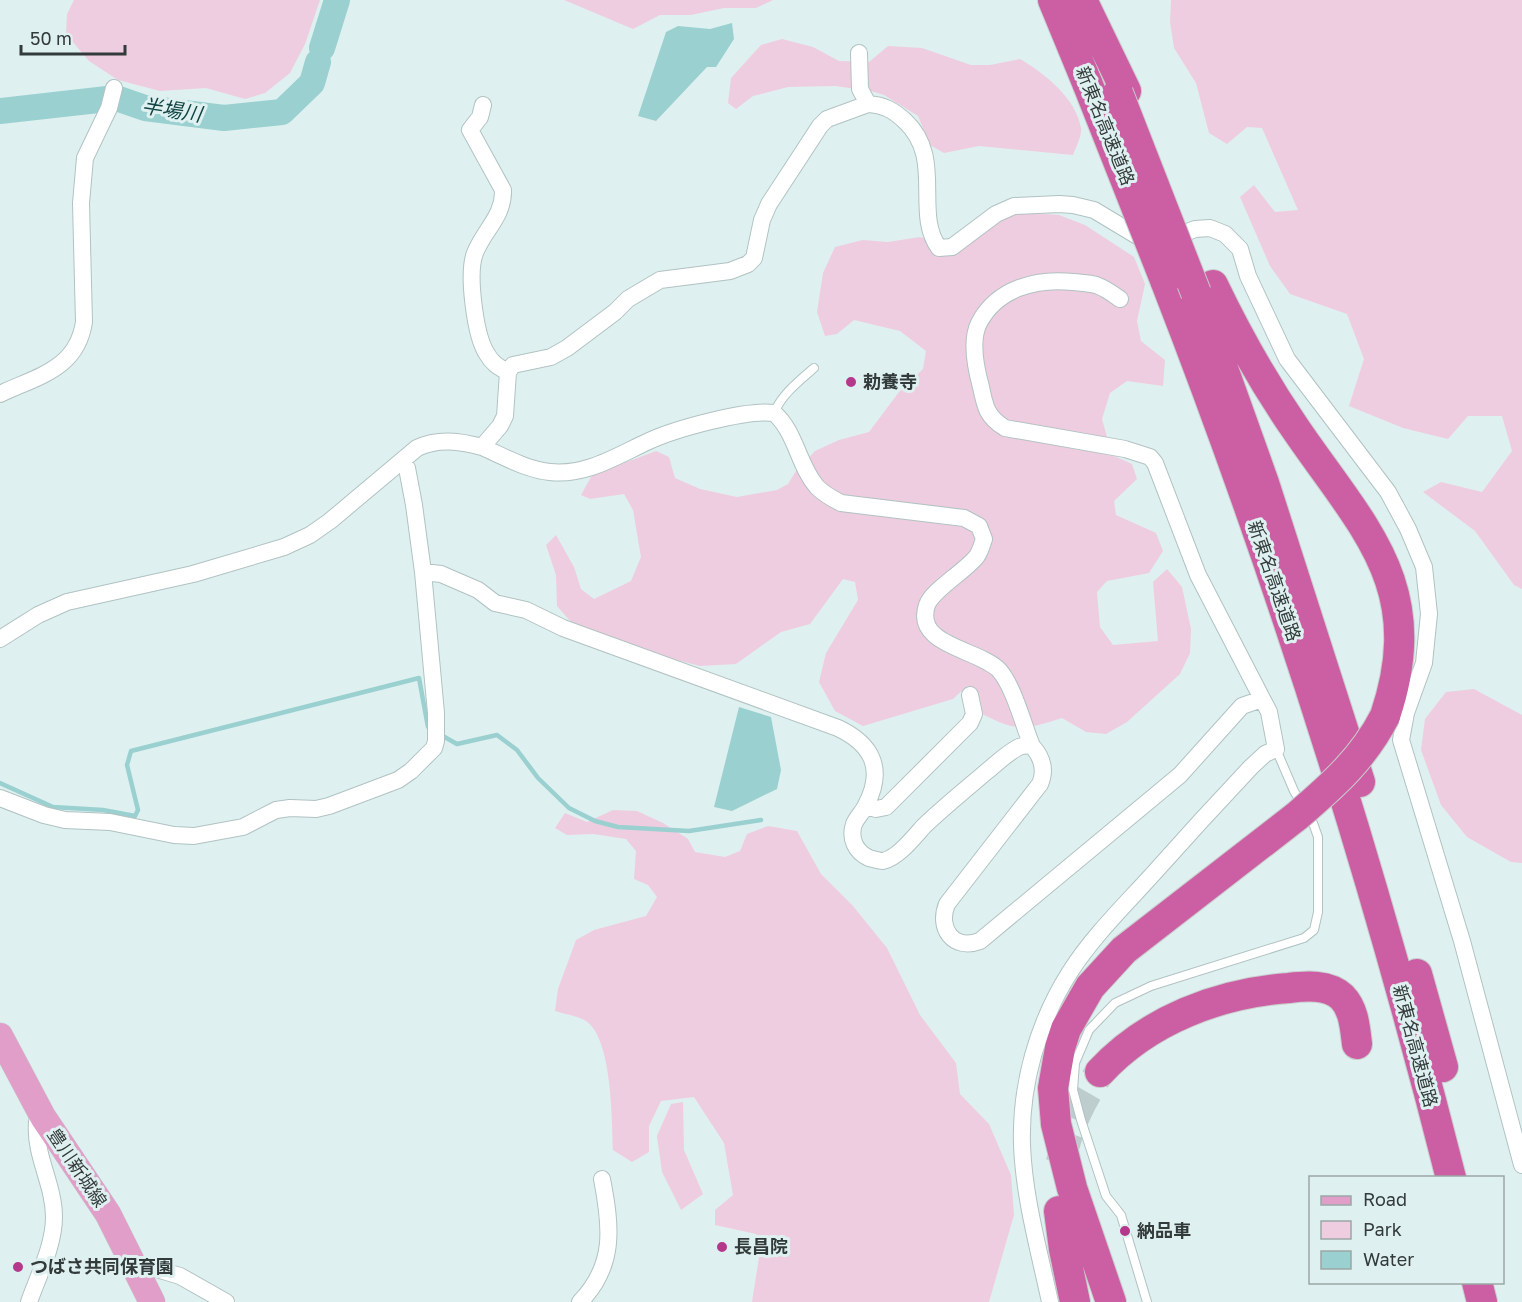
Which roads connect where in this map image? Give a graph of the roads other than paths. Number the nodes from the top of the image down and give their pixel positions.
1 (1053, 0) edge
2 (1082, 0) edge
3 (859, 53) dead end
4 (114, 88) dead end
5 (868, 104) junction
6 (483, 105) dead end
7 (1205, 289) junction
8 (1120, 298) dead end
9 (814, 368) dead end
10 (507, 372) junction
11 (0, 394) edge
12 (774, 413) junction
13 (482, 447) junction
14 (402, 461) junction
15 (423, 572) junction
16 (0, 639) edge
17 (970, 695) dead end
18 (1262, 699) junction
19 (1032, 746) junction
20 (1276, 749) junction
21 (0, 798) edge
22 (866, 805) junction
23 (0, 1036) edge
24 (1357, 1044) dead end
25 (1100, 1072) tunnel mouth
26 (43, 1117) junction
27 (1522, 1165) edge
28 (1450, 1176) edge
29 (1471, 1176) edge
30 (602, 1179) dead end
31 (1059, 1211) dead end
32 (138, 1274) junction
33 (1478, 1284) edge
34 (1498, 1284) edge
35 (29, 1302) edge
36 (152, 1302) edge
37 (226, 1302) edge
38 (580, 1302) edge
39 (1050, 1302) edge
40 (1075, 1302) edge
41 (1111, 1302) edge
42 (1147, 1302) edge
43 (1482, 1302) edge
44 (1502, 1302) edge

1 - 28 highway, 新東名高速道路, bridge
2 - 7 highway
3 - 5 street
4 - 11 street
5 - 10 street
5 - 27 street
6 - 10 street
7 - 29 highway, 新東名高速道路
7 - 41 highway, bridge
8 - 18 street
9 - 12 lane
10 - 13 street
12 - 13 street
12 - 19 street
13 - 14 street
14 - 15 street
14 - 16 street
15 - 21 street
15 - 22 street
17 - 22 street
18 - 19 street
18 - 20 street
19 - 22 street
20 - 39 street
20 - 42 lane
23 - 26 main road, 豊川新城線
24 - 25 highway
26 - 32 main road, 豊川新城線
26 - 35 street
30 - 38 street
31 - 40 highway
32 - 36 main road, 豊川新城線
32 - 37 street
33 - 43 highway
34 - 44 highway

